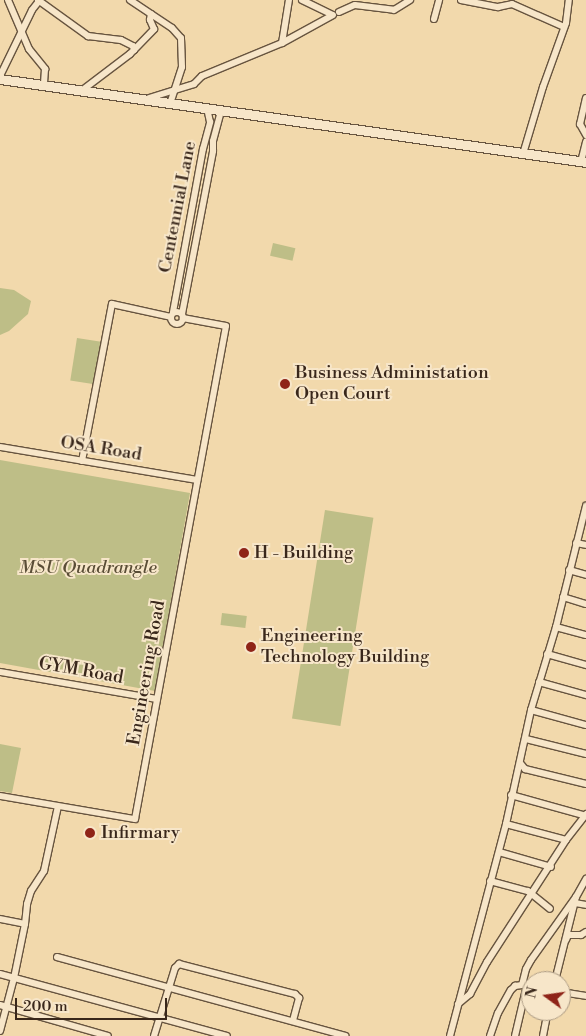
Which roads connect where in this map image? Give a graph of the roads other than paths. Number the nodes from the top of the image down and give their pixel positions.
1 (8, 0) edge
2 (39, 0) edge
3 (130, 0) edge
4 (289, 0) edge
5 (302, 0) edge
6 (402, 0) edge
7 (410, 0) edge
8 (439, 0) edge
9 (461, 0) edge
10 (569, 0) edge
11 (399, 9) junction
12 (339, 12) dead end
13 (151, 14) junction
14 (434, 19) dead end
15 (564, 27) junction
16 (21, 31) junction
17 (282, 43) junction
18 (134, 50) junction
19 (0, 77) edge
20 (44, 86) junction
21 (81, 91) junction
22 (176, 91) junction
23 (586, 98) edge
24 (145, 99) junction
25 (170, 103) junction
26 (207, 108) junction
27 (221, 111) junction
28 (213, 122) junction
29 (211, 133) junction
30 (586, 135) edge
31 (586, 142) edge
32 (203, 149) junction
33 (213, 151) junction
34 (522, 154) junction
35 (583, 162) edge
36 (197, 180) junction
37 (208, 182) junction
38 (189, 225) junction
39 (199, 227) junction
40 (181, 266) junction
41 (191, 267) junction
42 (172, 315) junction
43 (183, 316) junction
44 (0, 447) edge
45 (82, 461) junction
46 (198, 480) junction
47 (586, 506) edge
48 (585, 515) edge
49 (576, 543) junction
50 (586, 545) edge
51 (569, 570) junction
52 (586, 575) edge
53 (563, 597) junction
54 (586, 604) edge
55 (556, 627) junction
56 (586, 635) edge
57 (548, 654) junction
58 (586, 665) edge
59 (0, 672) edge
60 (539, 682) junction
61 (586, 695) edge
62 (157, 699) junction
63 (531, 710) junction
64 (586, 725) edge
65 (526, 739) junction
66 (586, 754) edge
67 (520, 763) junction
68 (525, 768) junction
69 (518, 771) junction
70 (586, 784) edge
71 (511, 795) junction
72 (0, 796) edge
73 (58, 806) junction
74 (586, 815) edge
75 (506, 824) junction
76 (566, 840) junction
77 (498, 852) junction
78 (551, 866) junction
79 (586, 879) edge
80 (490, 881) junction
81 (532, 894) junction
82 (575, 900) junction
83 (586, 905) edge
84 (550, 909) dead end
85 (0, 919) edge
86 (25, 924) junction
87 (586, 932) edge
88 (565, 941) junction
89 (57, 957) dead end
90 (526, 971) edge
91 (558, 971) edge
92 (0, 974) edge
93 (14, 978) junction
94 (521, 986) edge
95 (168, 989) junction
96 (571, 994) edge
97 (586, 996) edge
98 (458, 1004) junction
99 (3, 1006) edge
100 (521, 1011) edge
101 (160, 1019) junction
102 (293, 1020) junction
103 (546, 1021) edge
104 (324, 1030) junction
105 (0, 1031) edge
106 (108, 1036) edge
107 (154, 1036) edge
108 (227, 1036) edge
109 (318, 1036) edge
110 (345, 1036) edge
111 (450, 1036) edge
112 (490, 1036) edge
113 (515, 1036) edge
114 (543, 1036) edge

1 - 16 street
2 - 16 street
2 - 18 street
3 - 13 street
4 - 17 street
5 - 17 street
6 - 11 street
7 - 11 street
8 - 14 street
9 - 15 street
10 - 15 street
11 - 12 street
13 - 18 street
13 - 22 street
15 - 34 street
16 - 19 street
16 - 20 street
17 - 22 street
18 - 21 street
19 - 20 street
20 - 21 street
21 - 24 street
22 - 24 street
22 - 25 street
23 - 30 street
24 - 25 street
25 - 26 street
26 - 27 street
26 - 28 street, Centennial Lane
27 - 28 street, Centennial Lane
27 - 34 street
28 - 29 street, Centennial Lane
29 - 32 street, Centennial Lane
29 - 33 street, Centennial Lane
31 - 35 street
32 - 33 street
32 - 36 street, Centennial Lane
33 - 37 street, Centennial Lane
34 - 35 street
36 - 37 street
36 - 38 street, Centennial Lane
37 - 39 street, Centennial Lane
38 - 39 street
38 - 40 street, Centennial Lane
39 - 41 street, Centennial Lane
40 - 41 street
40 - 42 street, Centennial Lane
41 - 43 street, Centennial Lane
42 - 43 street
42 - 43 street
42 - 45 street
43 - 46 street, Engineering Road
44 - 45 street, OSA Road
45 - 46 street, OSA Road
46 - 62 street, Engineering Road
47 - 48 street
48 - 49 street
49 - 50 street
49 - 51 street
51 - 52 street
51 - 53 street
53 - 54 street
53 - 55 street
55 - 56 street
55 - 57 street
57 - 58 street
57 - 60 street
59 - 62 street, GYM Road
60 - 61 street
60 - 63 street
62 - 73 street, Engineering Road
63 - 64 street
63 - 65 street
65 - 66 street
65 - 67 street
67 - 68 street
67 - 69 street
68 - 69 street
68 - 70 street
69 - 71 street
71 - 74 street
71 - 75 street
72 - 73 street
73 - 86 street
74 - 76 street
75 - 76 street
75 - 77 street
76 - 78 street
77 - 78 street
77 - 80 street
78 - 81 street
79 - 82 street
80 - 81 street
80 - 98 street
81 - 84 street
81 - 98 street
82 - 83 street
82 - 88 street
82 - 90 street
85 - 86 street
86 - 93 street
87 - 88 street
88 - 91 street
89 - 95 street
92 - 93 street
93 - 99 street
93 - 101 street
94 - 112 street
95 - 101 street
95 - 102 street
95 - 102 street
96 - 97 street
98 - 111 street
99 - 105 street
99 - 106 street
100 - 113 street
101 - 107 street
101 - 108 street
102 - 104 street
103 - 114 street
104 - 109 street
104 - 110 street

